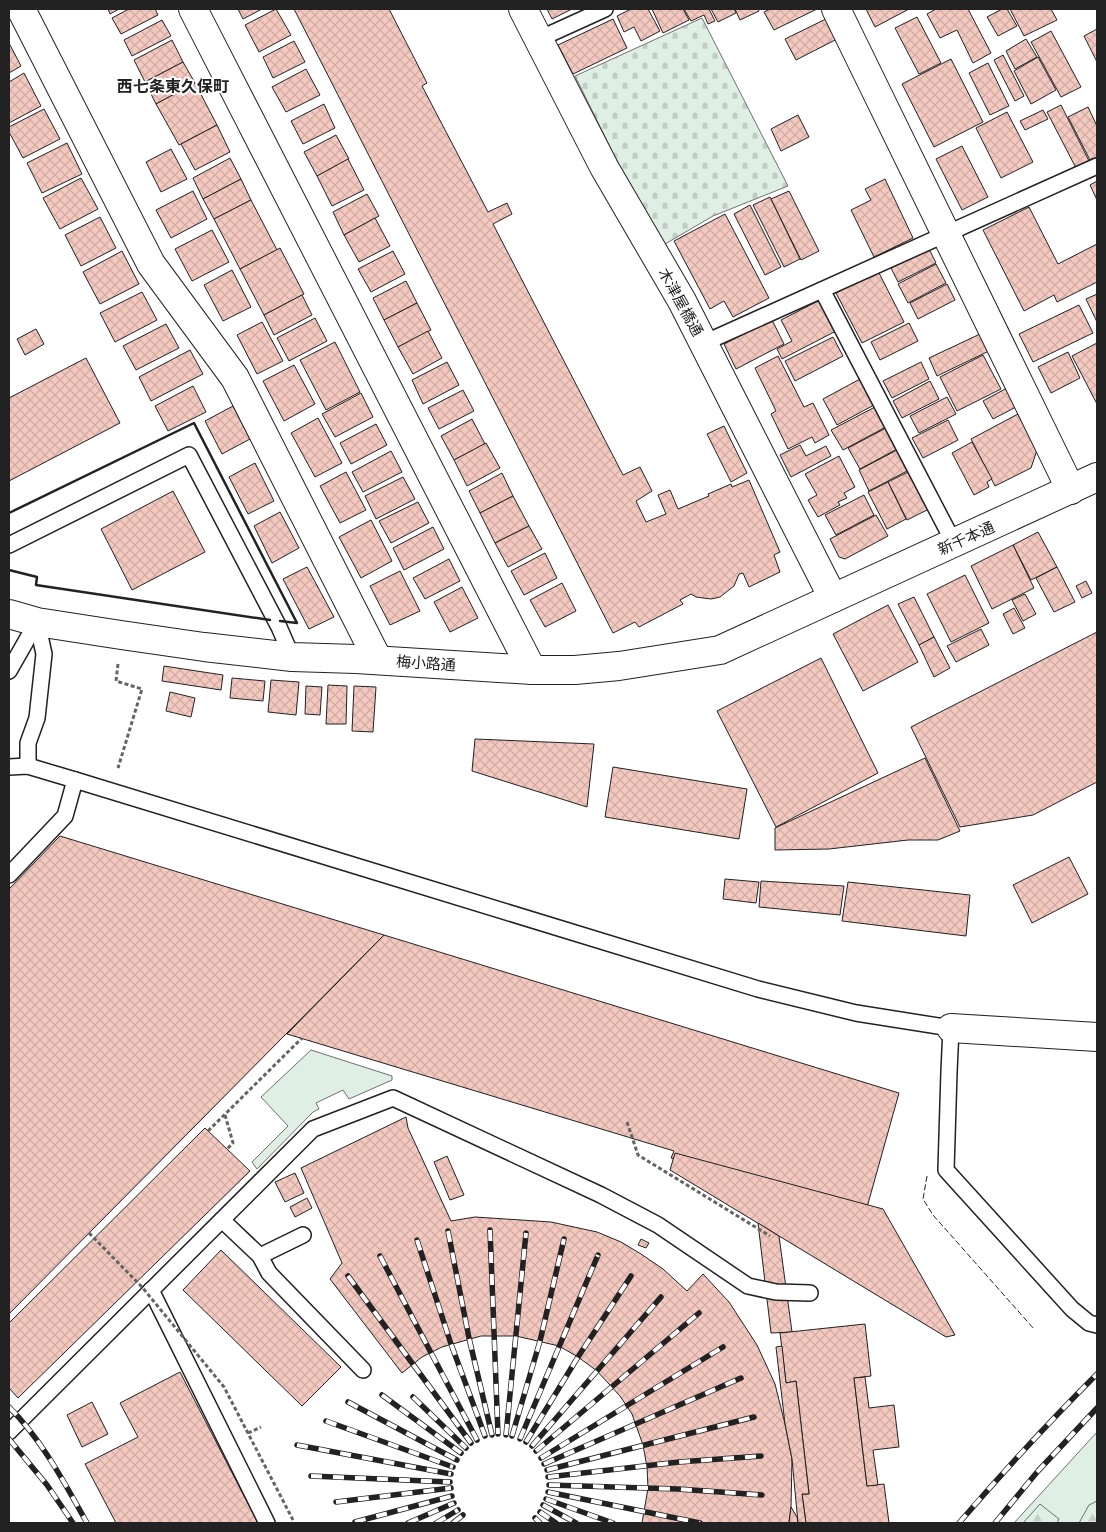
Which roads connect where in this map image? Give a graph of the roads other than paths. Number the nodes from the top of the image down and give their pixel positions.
1 (21, 9) edge
2 (193, 9) edge
3 (523, 9) edge
4 (605, 9) edge
5 (836, 9) edge
6 (539, 39) junction
7 (1097, 166) edge
8 (946, 234) junction
9 (822, 290) junction
10 (704, 343) junction
11 (1097, 477) edge
12 (1072, 490) junction
13 (954, 543) junction
14 (9, 545) edge
15 (833, 598) junction
16 (9, 614) edge
17 (37, 622) junction
18 (292, 657) junction
19 (378, 660) junction
20 (532, 670) junction
21 (9, 671) edge
22 (28, 766) junction
23 (9, 767) edge
24 (75, 780) junction
25 (9, 875) edge
26 (952, 1028) junction
27 (1097, 1037) edge
28 (222, 1220) junction
29 (302, 1235) dead end
30 (260, 1256) junction
31 (151, 1290) junction
32 (810, 1293) dead end
33 (1097, 1325) edge
34 (364, 1370) dead end
35 (9, 1432) edge
36 (267, 1523) edge

1 - 19 street
2 - 20 street
3 - 6 street, 木津屋橋通
4 - 6 lane
5 - 8 street
6 - 10 street, 木津屋橋通
7 - 8 lane
8 - 9 lane
8 - 12 street
9 - 10 lane
9 - 13 lane
10 - 15 street, 木津屋橋通
11 - 12 street, 新千本通
12 - 13 street, 新千本通
13 - 15 street, 新千本通
14 - 18 lane
15 - 20 street, 梅小路通
16 - 17 street, 梅小路通
17 - 18 street, 梅小路通
17 - 21 lane
17 - 22 lane
18 - 19 street, 梅小路通
19 - 20 street, 梅小路通
22 - 23 lane
22 - 24 lane
24 - 25 lane
24 - 26 lane
26 - 27 street
26 - 33 lane
28 - 30 lane
28 - 31 lane
28 - 32 lane
29 - 30 lane
30 - 34 lane
31 - 35 lane
31 - 36 lane

